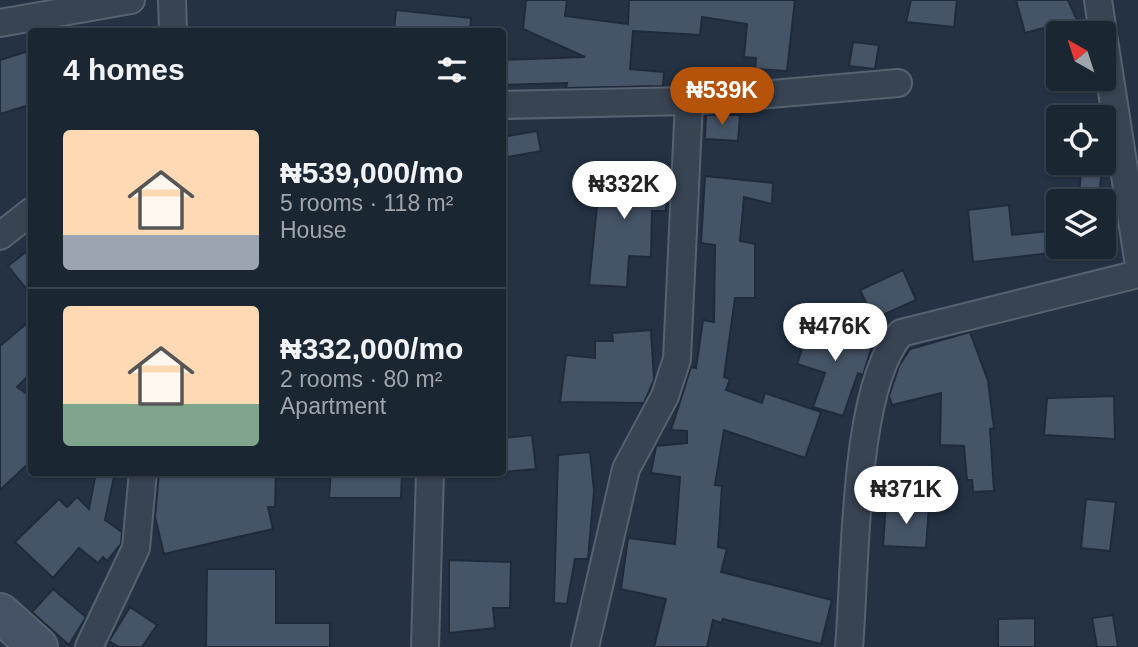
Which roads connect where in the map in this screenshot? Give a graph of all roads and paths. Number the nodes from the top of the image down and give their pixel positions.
1 (131, 0) edge
2 (172, 0) edge
3 (1098, 0) edge
4 (1101, 21) edge
5 (0, 23) edge
6 (173, 28) edge
7 (898, 83) dead end
8 (1112, 91) edge
9 (689, 101) junction
10 (506, 105) edge
11 (28, 214) edge
12 (0, 236) edge
13 (1138, 259) edge
14 (1138, 274) edge
15 (143, 476) edge
16 (430, 476) edge
17 (0, 613) edge
18 (38, 647) edge
19 (89, 647) edge
20 (425, 647) edge
21 (585, 647) edge
22 (849, 647) edge

1 - 5 street
2 - 6 street
3 - 4 street
7 - 9 street
8 - 13 street
9 - 10 street
9 - 21 street
11 - 12 street
14 - 22 street
15 - 19 street
16 - 20 street
17 - 18 street

